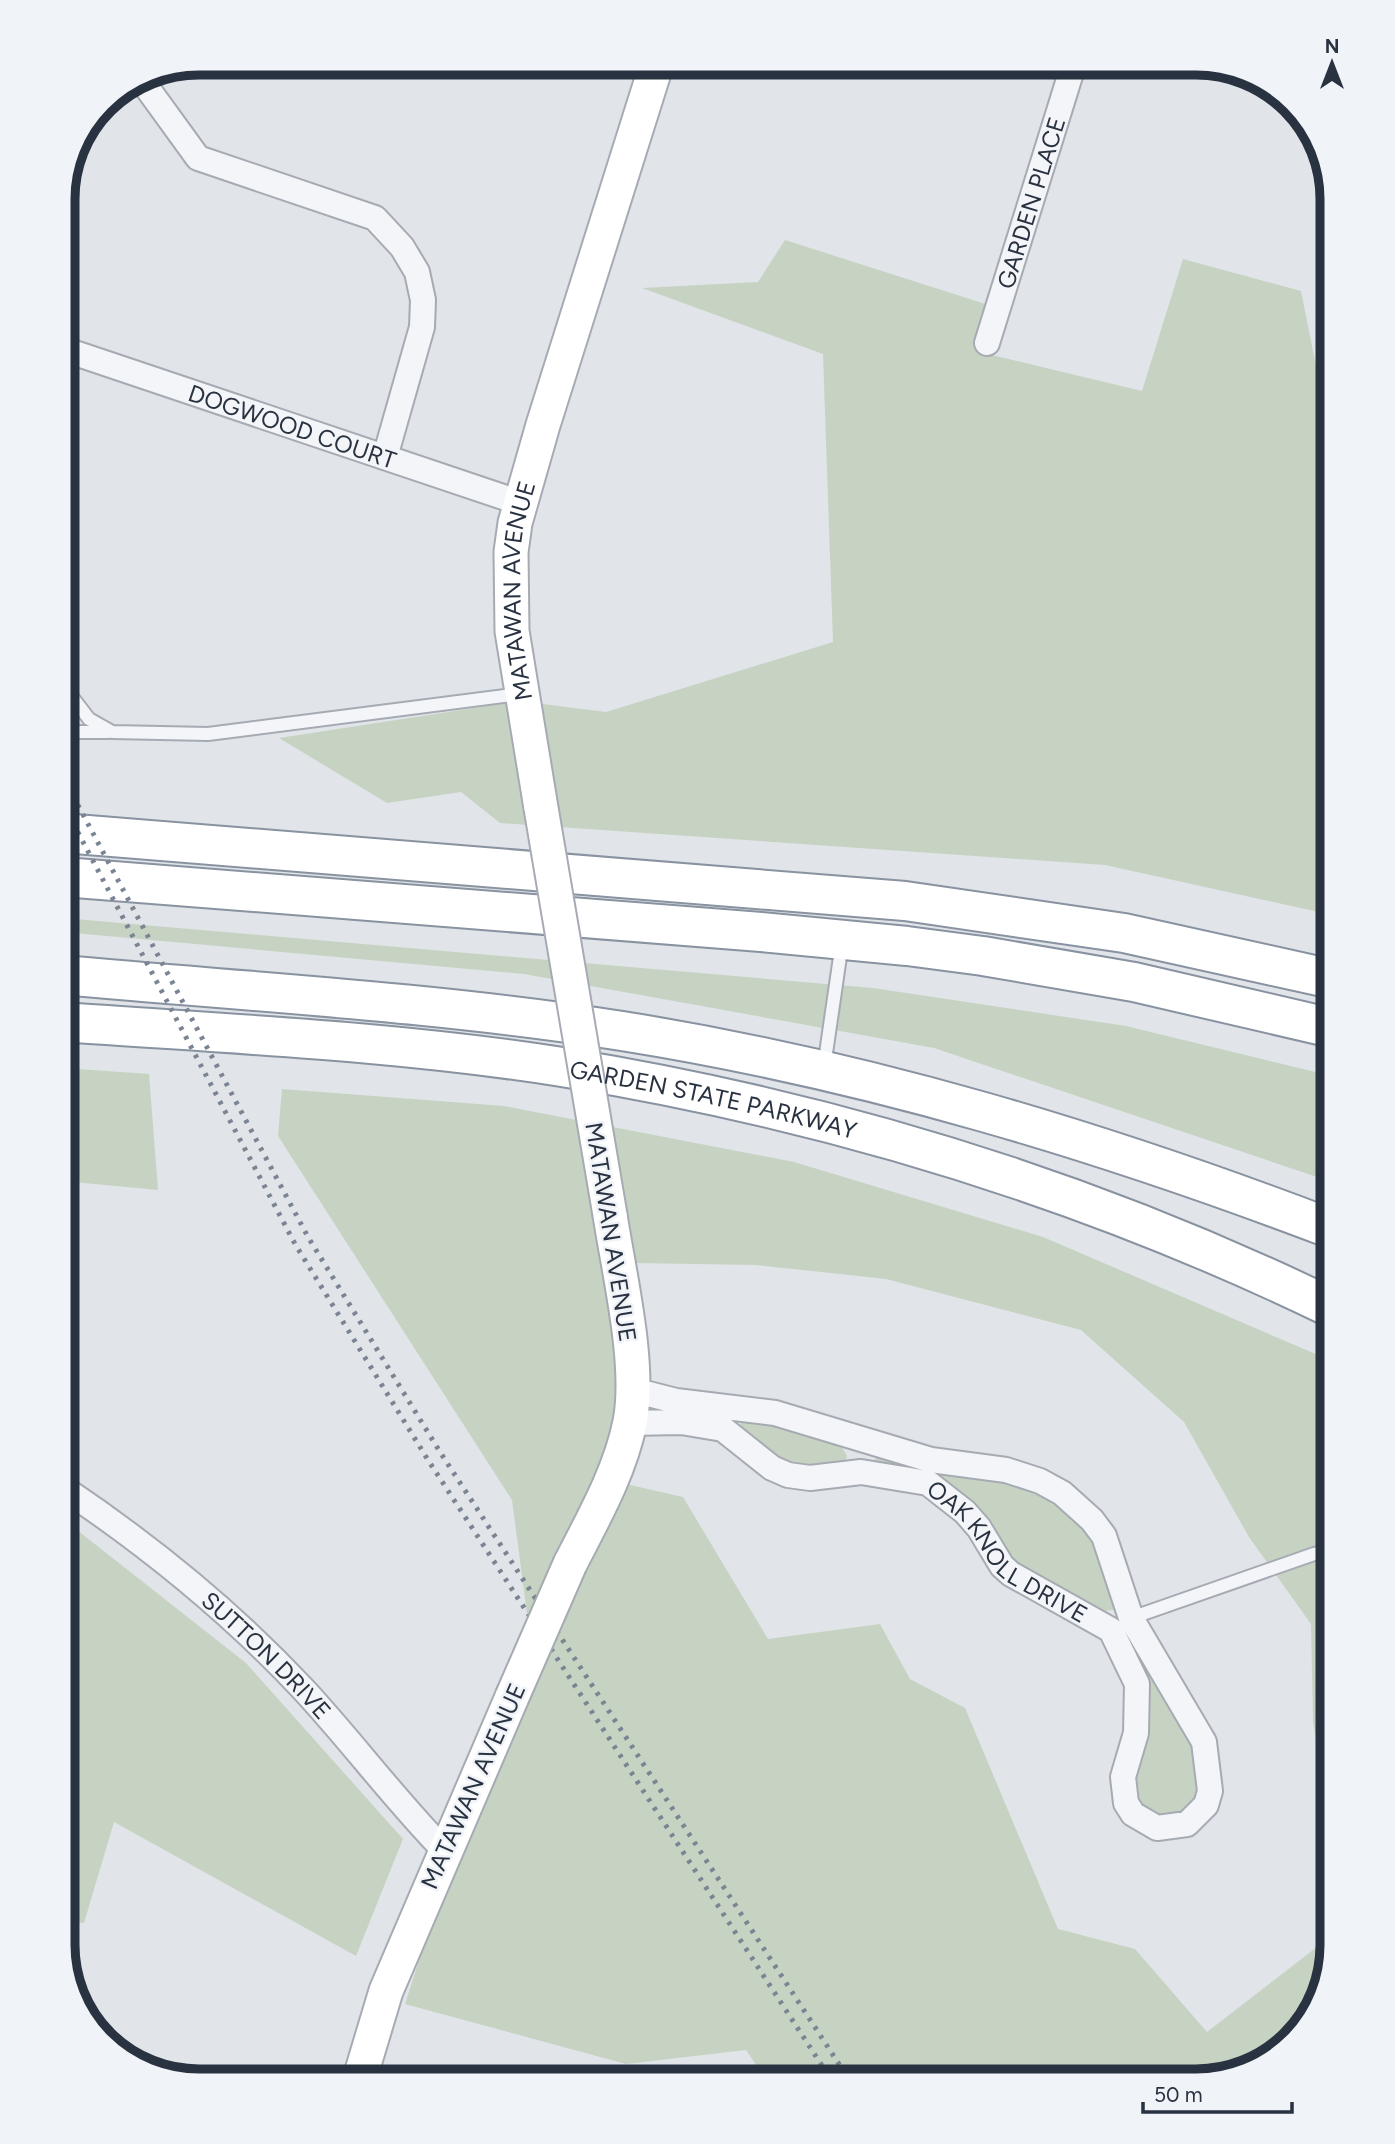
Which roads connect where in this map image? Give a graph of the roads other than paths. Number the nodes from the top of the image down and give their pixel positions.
1 (653, 76) edge
2 (1070, 76) edge
3 (147, 87) edge
4 (987, 343) dead end
5 (76, 353) edge
6 (385, 457) junction
7 (521, 503) junction
8 (522, 694) junction
9 (76, 702) edge
10 (76, 732) edge
11 (112, 732) junction
12 (76, 834) edge
13 (76, 878) edge
14 (842, 939) junction
15 (76, 976) edge
16 (1320, 976) edge
17 (76, 1023) edge
18 (1320, 1025) edge
19 (824, 1070) junction
20 (1320, 1225) edge
21 (1320, 1303) edge
22 (631, 1407) junction
23 (725, 1417) junction
24 (863, 1441) junction
25 (861, 1472) junction
26 (75, 1497) edge
27 (1320, 1553) edge
28 (1121, 1624) junction
29 (445, 1852) junction
30 (363, 2068) edge

1 - 7 street, MATAWAN AVENUE
2 - 4 street, GARDEN PLACE
3 - 6 street
5 - 6 street, DOGWOOD COURT
6 - 7 street, DOGWOOD COURT
7 - 8 street, MATAWAN AVENUE
8 - 11 lane
8 - 22 street, MATAWAN AVENUE, bridge
9 - 11 lane
10 - 11 lane
12 - 16 highway
13 - 14 highway
14 - 18 highway
14 - 19 lane
15 - 19 highway, GARDEN STATE PARKWAY
17 - 21 highway, GARDEN STATE PARKWAY
19 - 20 highway, GARDEN STATE PARKWAY
22 - 23 street, OAK KNOLL DRIVE
22 - 29 street, MATAWAN AVENUE, bridge
23 - 24 street, OAK KNOLL DRIVE
23 - 25 street, OAK KNOLL DRIVE
24 - 25 street
24 - 28 street, OAK KNOLL DRIVE
25 - 28 street, OAK KNOLL DRIVE
26 - 29 street, SUTTON DRIVE
27 - 28 lane
28 - 28 street, OAK KNOLL DRIVE
29 - 30 street, MATAWAN AVENUE

